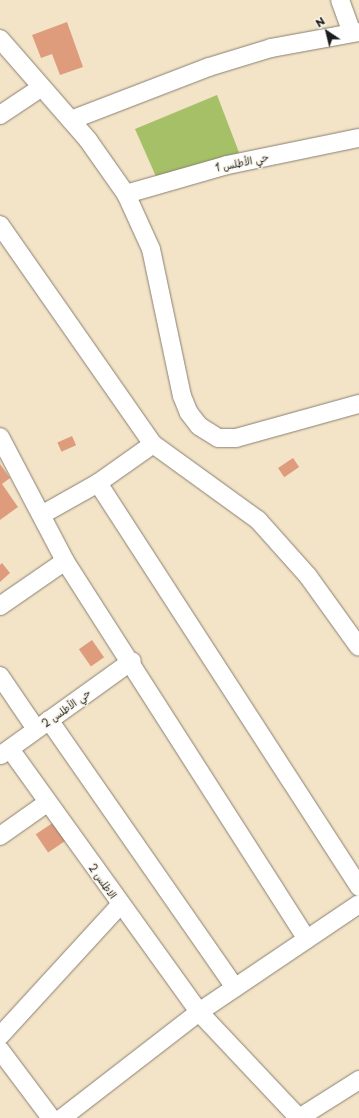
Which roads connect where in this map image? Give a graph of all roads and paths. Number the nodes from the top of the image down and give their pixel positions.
1 (340, 0) edge
2 (355, 33) edge
3 (0, 39) edge
4 (42, 87) junction
5 (0, 115) edge
6 (71, 120) junction
7 (359, 138) edge
8 (126, 194) junction
9 (0, 225) edge
10 (359, 404) edge
11 (0, 437) edge
12 (153, 444) junction
13 (98, 483) junction
14 (43, 514) junction
15 (66, 561) junction
16 (0, 606) edge
17 (359, 647) edge
18 (132, 661) junction
19 (0, 676) edge
20 (43, 725) junction
21 (5, 752) edge
22 (47, 803) junction
23 (0, 836) edge
24 (359, 887) edge
25 (359, 904) edge
26 (120, 905) junction
27 (307, 939) junction
28 (235, 988) junction
29 (199, 1012) junction
30 (0, 1036) edge
31 (0, 1050) edge
32 (359, 1080) edge
33 (51, 1118) edge
34 (62, 1118) edge
35 (299, 1118) edge

1 - 2 street
2 - 6 street
3 - 4 street
4 - 5 street
4 - 6 street
6 - 8 street
7 - 8 street, حي الأطلس 1
8 - 10 street
9 - 12 street
11 - 14 street
12 - 13 street
12 - 17 street
13 - 14 street
13 - 24 street
14 - 15 street
15 - 16 street
15 - 18 street
18 - 20 street, حي الأطلس 2
18 - 27 street
19 - 20 street
20 - 21 street, حي الأطلس 2
20 - 28 street
21 - 22 street, الاطلس 2
22 - 23 street
22 - 26 street, الاطلس 2
25 - 27 street
26 - 29 street, الاطلس 2
26 - 30 street
27 - 28 street
28 - 29 street
29 - 34 street
29 - 35 street, الاطلس 2
31 - 33 street
32 - 35 street

